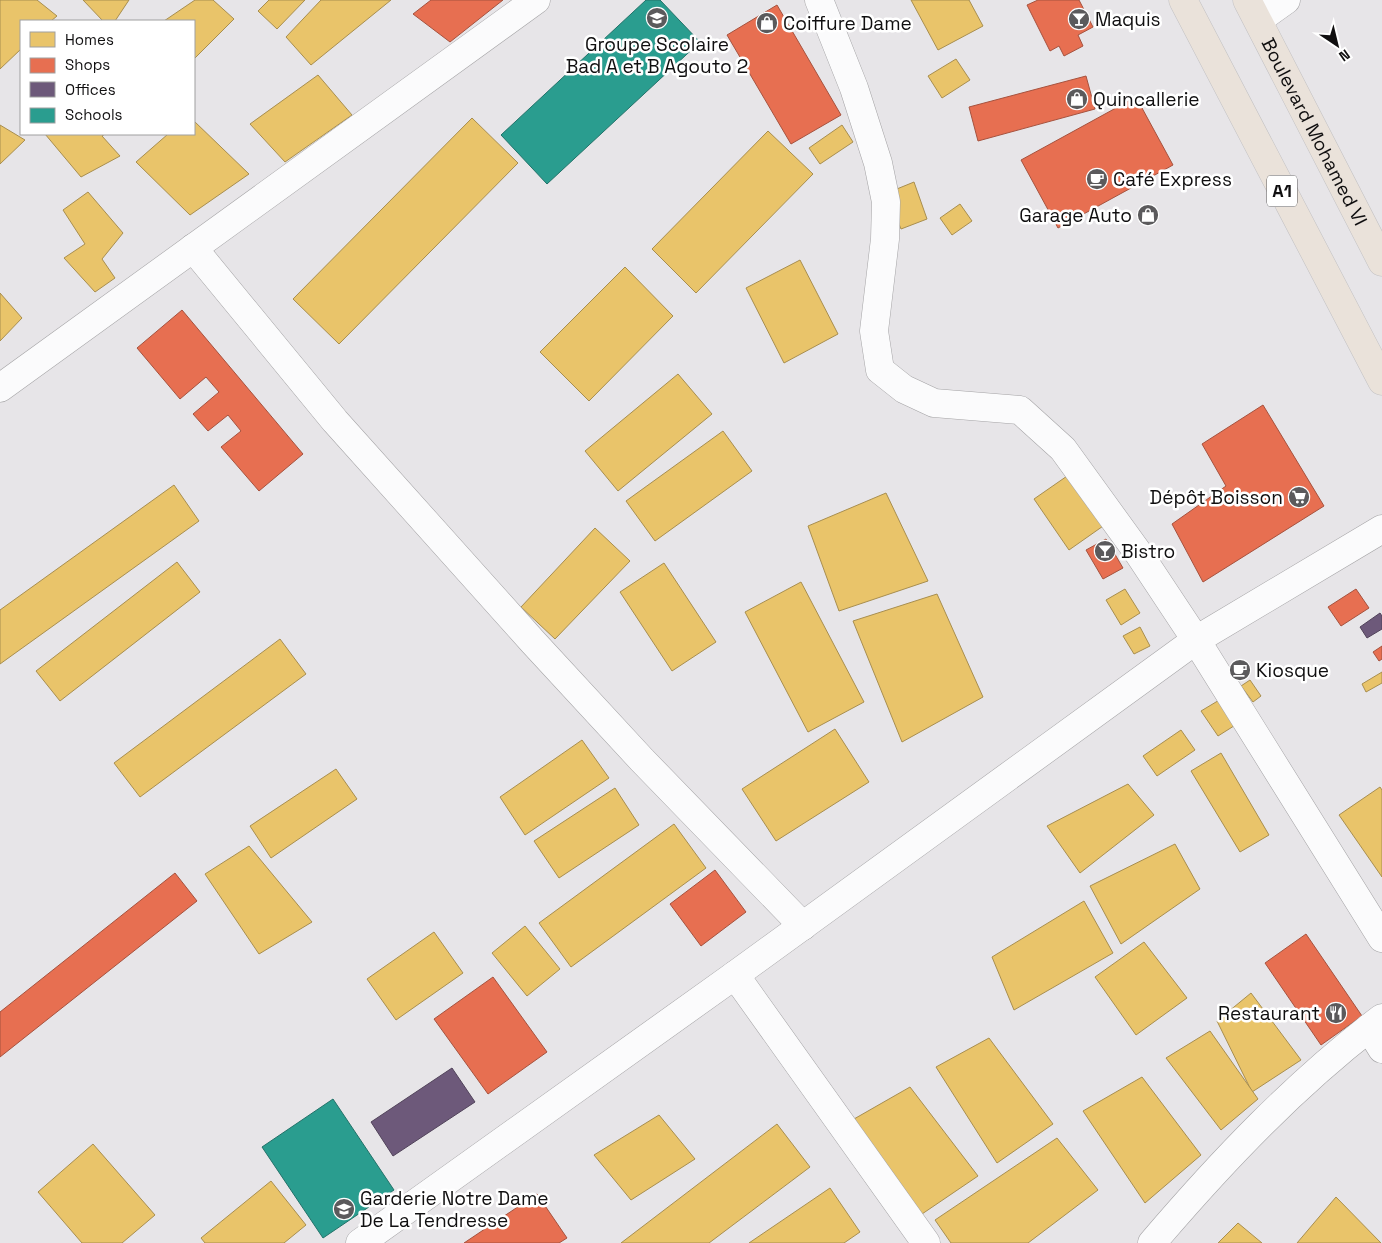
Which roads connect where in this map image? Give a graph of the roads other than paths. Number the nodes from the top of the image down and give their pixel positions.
1 (536, 0) edge
2 (819, 0) edge
3 (1183, 0) edge
4 (1286, 0) edge
5 (1253, 10) edge
6 (193, 248) junction
7 (1382, 262) edge
8 (1382, 381) edge
9 (0, 388) edge
10 (1382, 529) edge
11 (1196, 640) junction
12 (803, 926) junction
13 (1382, 938) edge
14 (735, 975) junction
15 (1377, 1032) edge
16 (360, 1243) edge
17 (926, 1243) edge
18 (1152, 1243) edge

1 - 6 street
2 - 11 street
3 - 8 main road, A1
4 - 5 street
5 - 7 main road, Boulevard Mohamed VI
6 - 9 street
6 - 12 street
10 - 11 street
11 - 12 street
11 - 13 street
12 - 14 street
14 - 16 street
14 - 17 street
15 - 18 street

